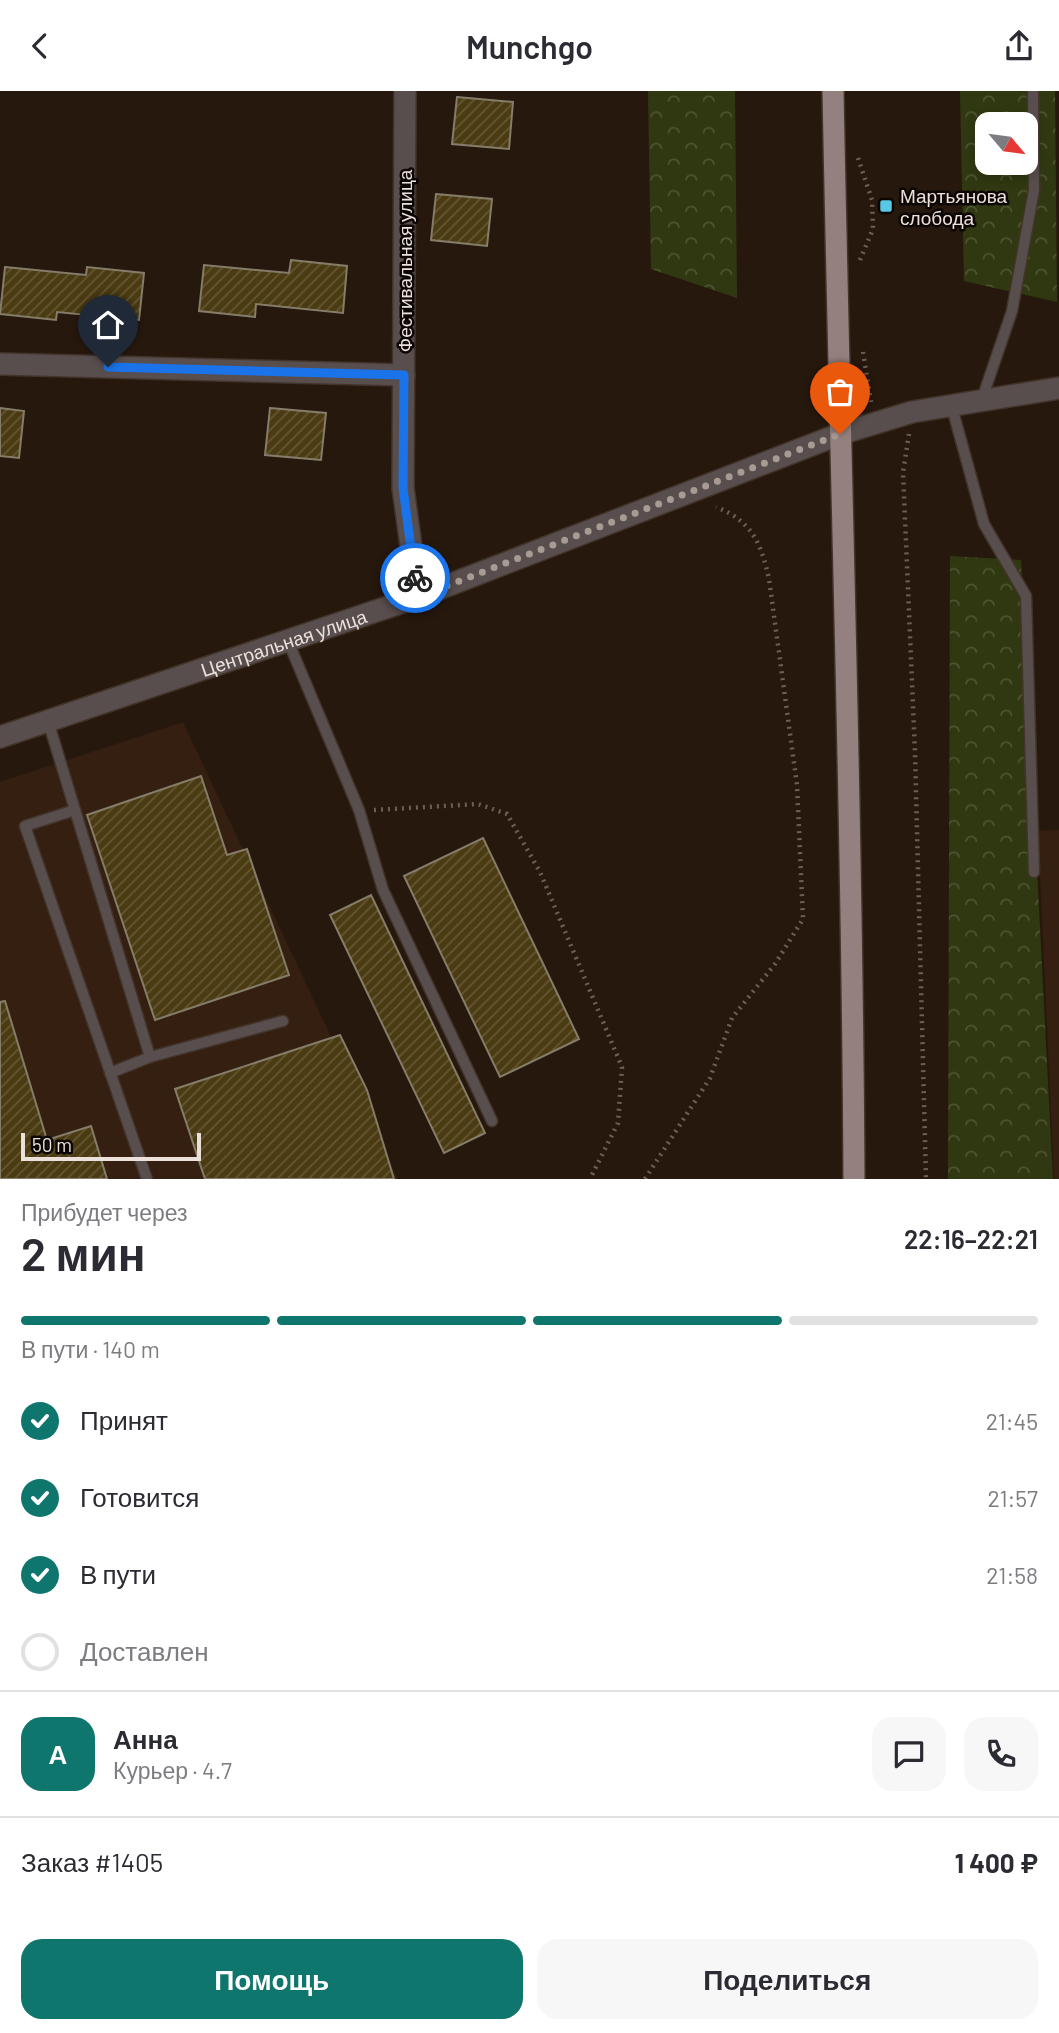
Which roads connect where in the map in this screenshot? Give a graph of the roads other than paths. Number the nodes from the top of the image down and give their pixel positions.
1 (405, 91) edge
2 (833, 91) edge
3 (1033, 91) edge
4 (0, 364) edge
5 (404, 375) junction
6 (1059, 388) edge
7 (982, 400) junction
8 (951, 404) junction
9 (840, 434) junction
10 (418, 597) junction
11 (288, 641) junction
12 (48, 720) junction
13 (0, 737) edge
14 (75, 810) junction
15 (1034, 872) dead end
16 (283, 1021) dead end
17 (150, 1056) junction
18 (110, 1073) junction
19 (492, 1121) dead end
20 (147, 1179) edge
21 (855, 1179) edge

1 - 5 street, Фестивальная улица
2 - 9 main road
3 - 7 lane
4 - 5 street
5 - 10 street, Фестивальная улица
6 - 7 street, Центральная улица
7 - 8 street, Центральная улица
8 - 9 street, Центральная улица
8 - 15 lane
9 - 10 street, Центральная улица
9 - 21 main road
10 - 11 street, Центральная улица
11 - 12 street, Центральная улица
11 - 19 lane
12 - 13 street, Центральная улица
12 - 14 lane
14 - 17 lane
14 - 18 lane
16 - 17 lane
17 - 18 lane
18 - 20 lane

